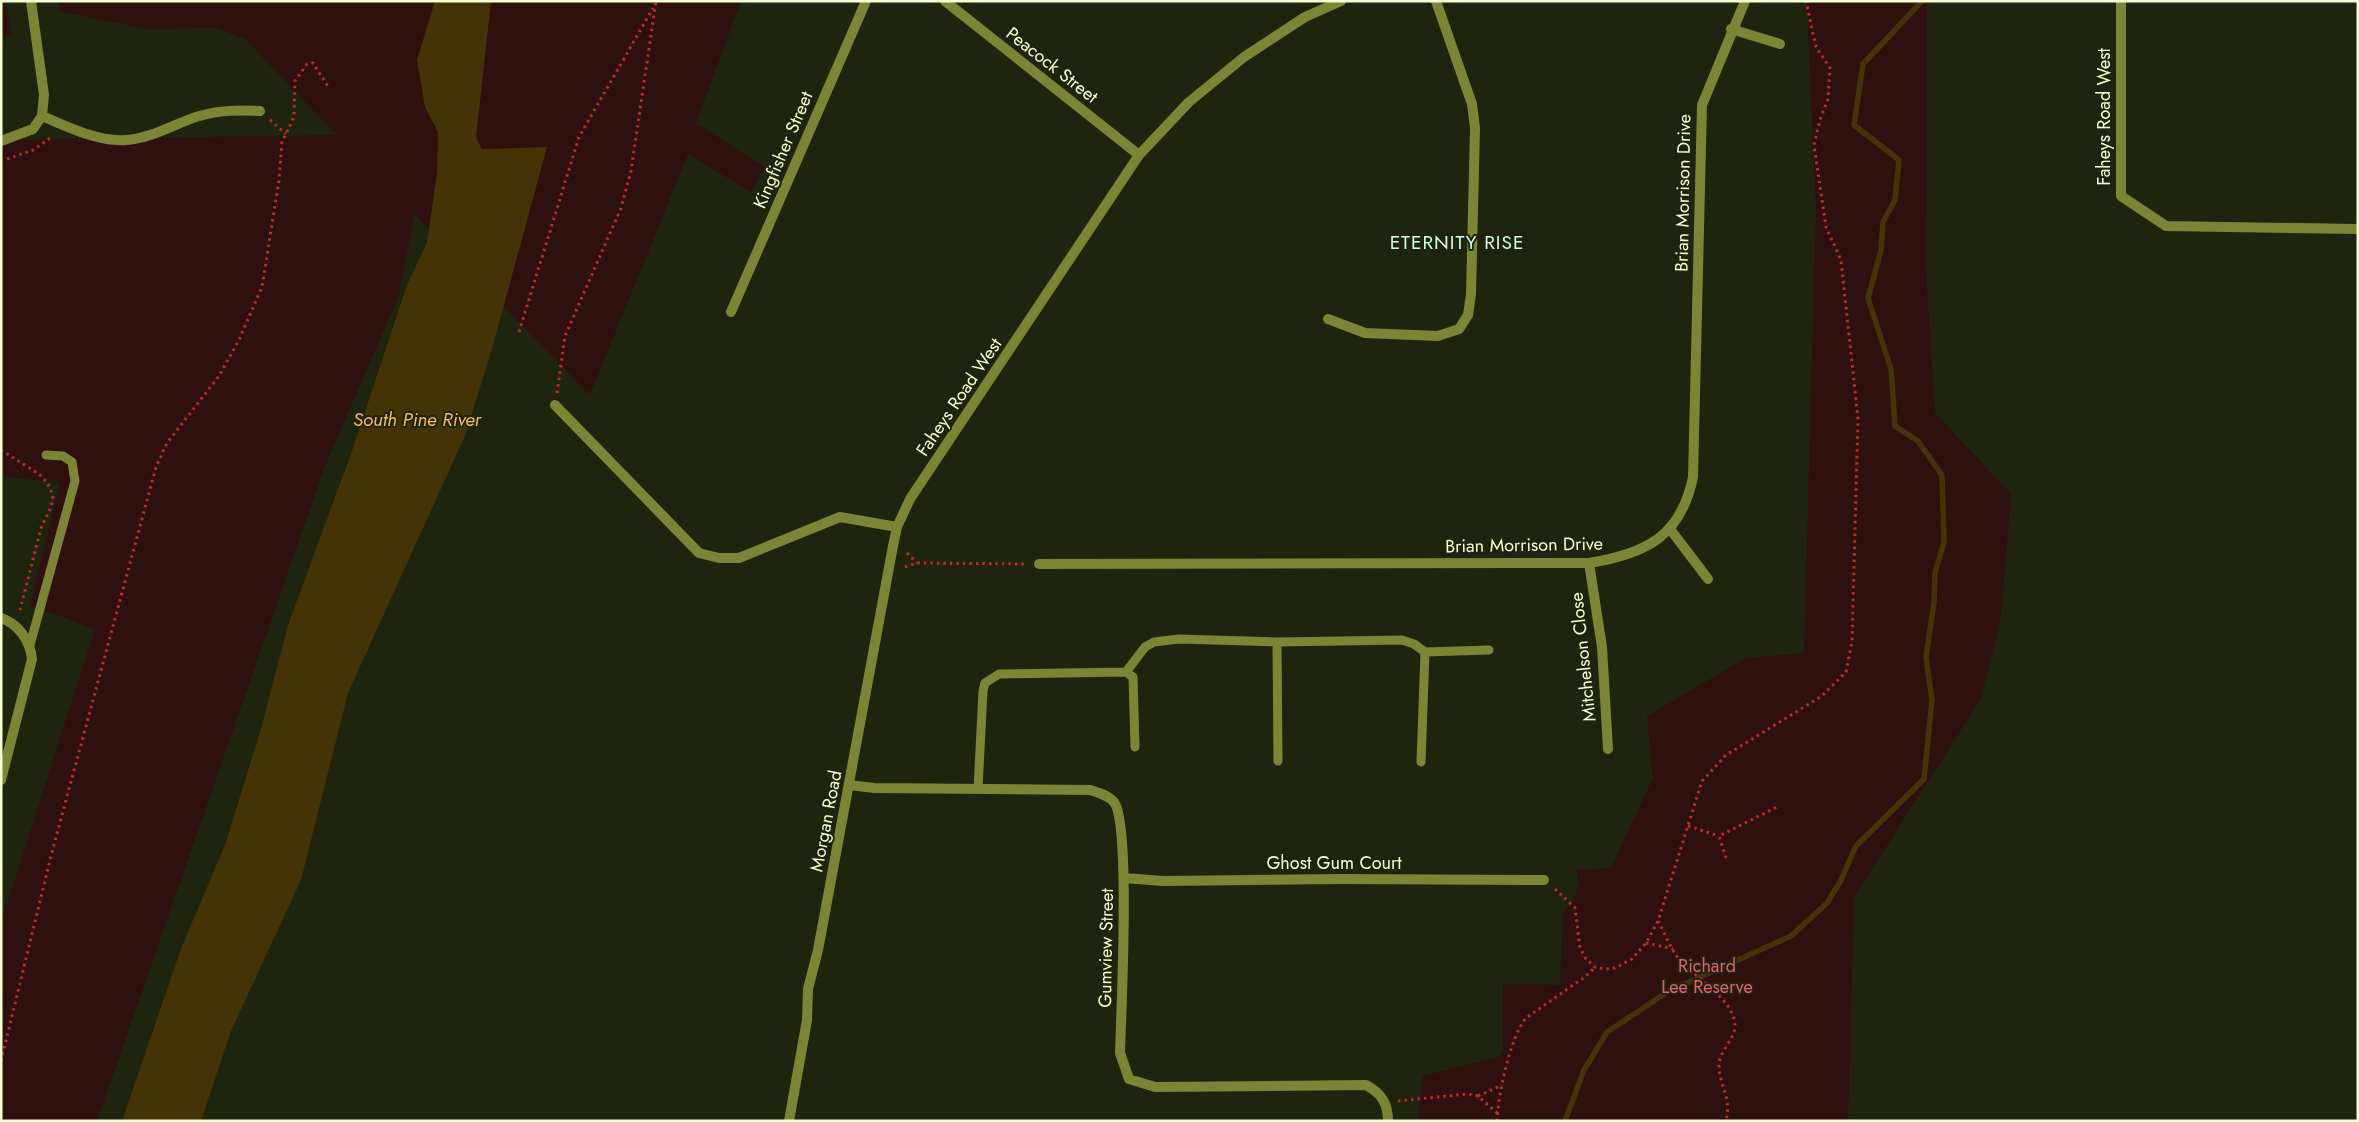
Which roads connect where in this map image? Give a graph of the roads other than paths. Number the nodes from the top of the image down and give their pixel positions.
1 (31, 1) edge
2 (866, 1) edge
3 (945, 1) edge
4 (1341, 1) edge
5 (1436, 1) edge
6 (1745, 1) edge
7 (2121, 1) edge
8 (1731, 29) junction
9 (1780, 44) dead end
10 (260, 112) road end
11 (42, 116) junction
12 (1, 141) edge
13 (1139, 155) junction
14 (2358, 228) edge
15 (731, 312) dead end
16 (1328, 319) dead end
17 (555, 405) road end
18 (46, 455) dead end
19 (897, 527) junction
20 (1670, 529) junction
21 (1589, 563) junction
22 (1039, 564) road end
23 (1708, 579) dead end
24 (1, 618) edge
25 (1277, 642) junction
26 (30, 645) junction
27 (1489, 650) dead end
28 (1425, 652) junction
29 (1126, 672) junction
30 (1135, 747) dead end
31 (1608, 749) dead end
32 (1278, 761) dead end
33 (1421, 762) dead end
34 (1, 780) edge
35 (849, 785) junction
36 (978, 789) junction
37 (1124, 878) junction
38 (1544, 880) road end
39 (788, 1121) edge
40 (1388, 1121) edge

1 - 11 street
2 - 15 street, Kingfisher Street
3 - 13 street, Peacock Street
4 - 13 street, Faheys Road West
5 - 16 street
6 - 8 street, Brian Morrison Drive
7 - 14 street, Faheys Road West
8 - 9 street
8 - 20 street, Brian Morrison Drive
10 - 11 street
11 - 12 street
13 - 19 street, Faheys Road West
17 - 19 street
18 - 26 lane
19 - 35 street, Morgan Road
20 - 21 street, Brian Morrison Drive
20 - 23 street
21 - 22 street, Brian Morrison Drive
21 - 31 street, Mitchelson Close
24 - 26 street
25 - 28 lane
25 - 29 lane
25 - 32 lane
26 - 34 street
27 - 28 lane
28 - 33 lane
29 - 30 lane
29 - 36 lane
35 - 36 street, Gumview Street
35 - 39 street, Morgan Road
36 - 37 street, Gumview Street
37 - 38 street, Ghost Gum Court
37 - 40 street, Gumview Street

